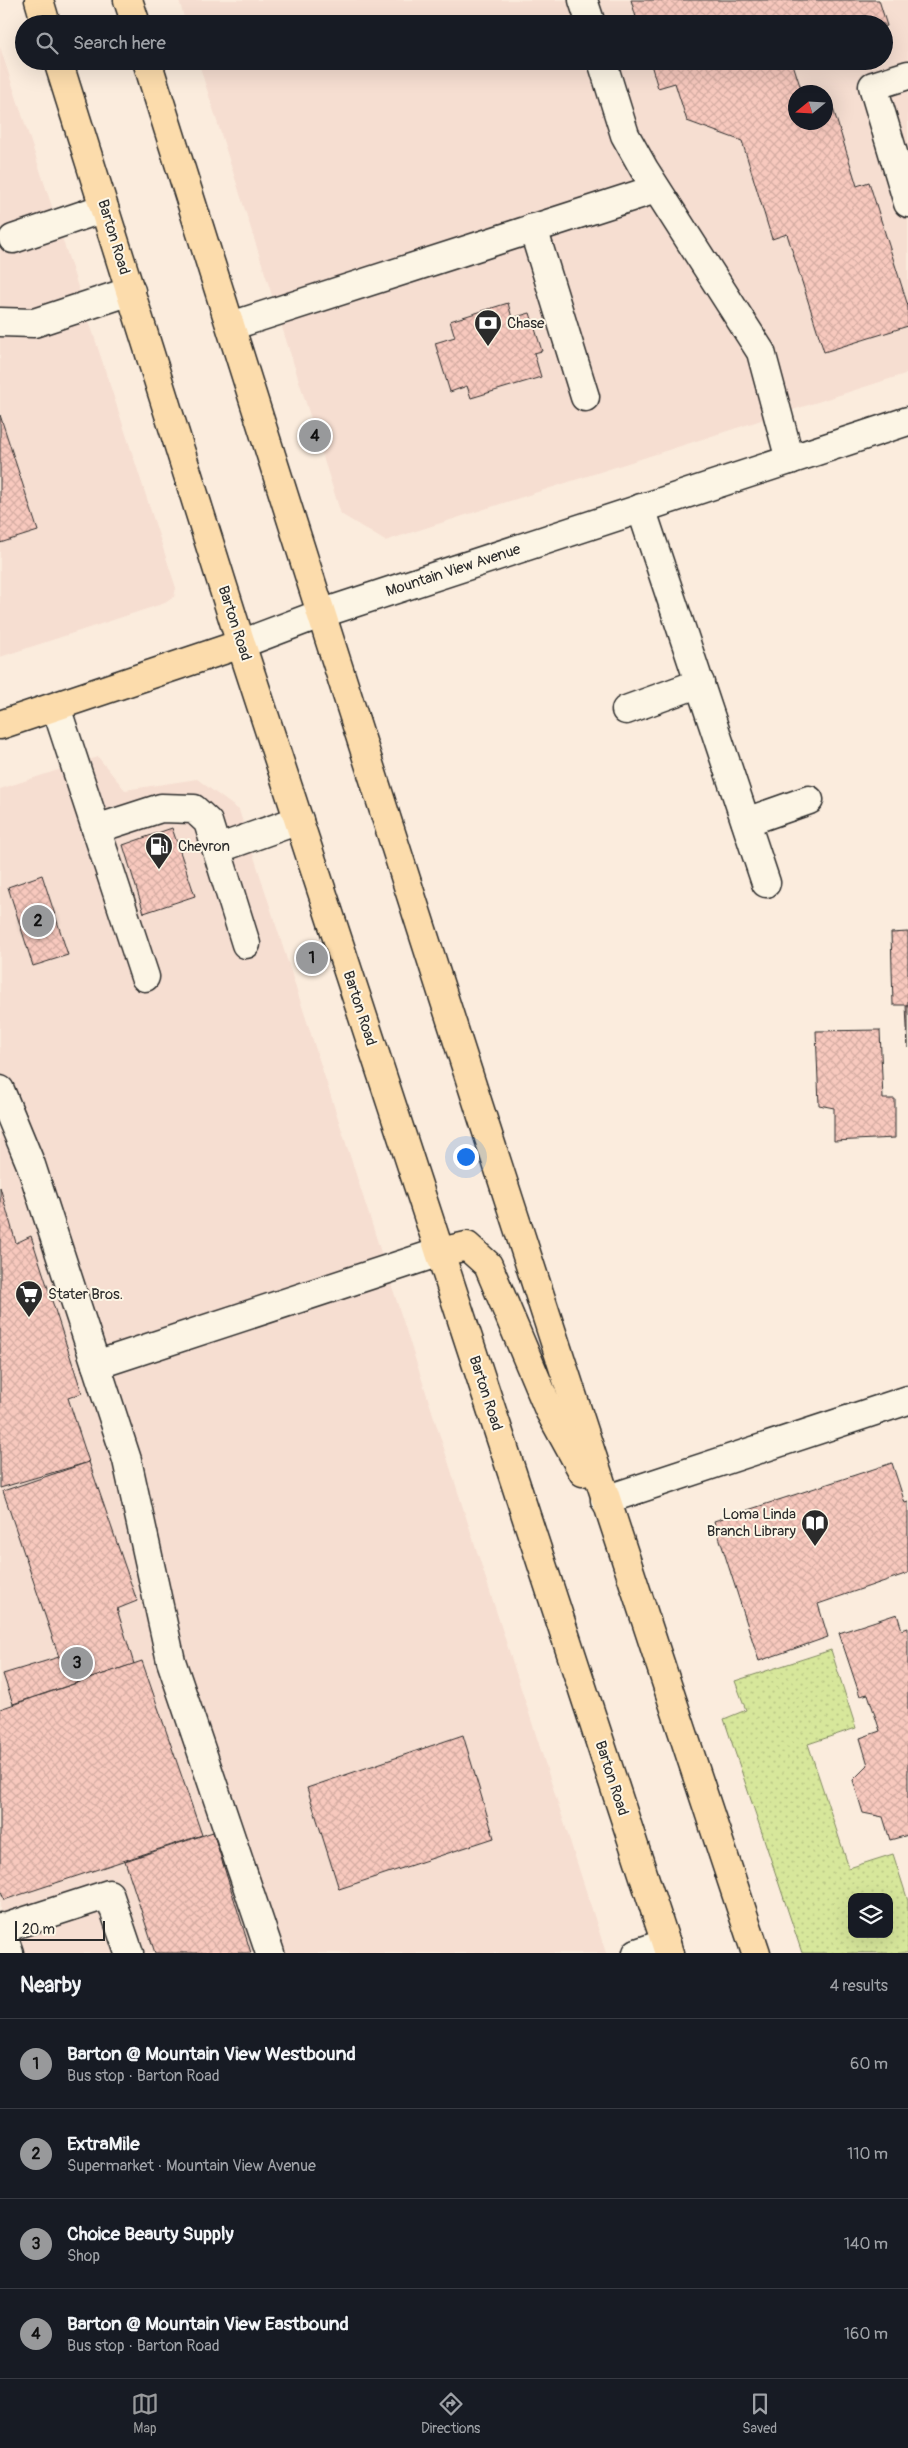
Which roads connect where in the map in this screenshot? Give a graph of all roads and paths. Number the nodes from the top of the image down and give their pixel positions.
1 (39, 0) edge
2 (129, 0) edge
3 (583, 0) edge
4 (43, 15) edge
5 (133, 15) edge
6 (588, 15) edge
7 (61, 70) edge
8 (150, 70) edge
9 (605, 70) edge
10 (908, 75) edge
11 (656, 189) junction
12 (908, 203) edge
13 (104, 208) junction
14 (533, 228) junction
15 (13, 239) dead end
16 (131, 291) junction
17 (0, 322) edge
18 (230, 326) junction
19 (585, 397) dead end
20 (908, 421) edge
21 (790, 460) junction
22 (641, 508) junction
23 (320, 614) junction
24 (242, 644) junction
25 (700, 684) junction
26 (56, 707) junction
27 (626, 710) dead end
28 (0, 725) edge
29 (809, 800) dead end
30 (299, 820) junction
31 (746, 822) junction
32 (96, 828) junction
33 (217, 849) junction
34 (766, 883) dead end
35 (246, 944) dead end
36 (145, 977) dead end
37 (0, 1090) edge
38 (440, 1252) junction
39 (96, 1365) junction
40 (908, 1400) edge
41 (609, 1512) junction
42 (3, 1936) edge
43 (667, 1948) edge
44 (129, 1953) edge
45 (270, 1953) edge
46 (637, 1953) edge
47 (756, 1953) edge

1 - 4 main road
2 - 5 main road
3 - 6 street
7 - 13 main road, Barton Road
8 - 18 main road
9 - 11 street
10 - 12 street
11 - 14 street
11 - 21 street
13 - 15 street
13 - 16 main road, Barton Road
14 - 18 street
14 - 19 street
16 - 17 street
16 - 24 main road, Barton Road
18 - 23 main road
20 - 21 street, Mountain View Avenue
21 - 22 street, Mountain View Avenue
22 - 23 street, Mountain View Avenue
22 - 25 street
23 - 24 street, Mountain View Avenue
23 - 41 main road
24 - 26 main road, Mountain View Avenue
24 - 30 main road, Barton Road
25 - 27 street
25 - 31 street
26 - 28 main road, Mountain View Avenue
26 - 32 street
29 - 31 street
30 - 33 street
30 - 38 main road, Barton Road
31 - 34 street
32 - 33 street
32 - 36 street
33 - 35 street
37 - 39 street
38 - 39 street
38 - 41 main road
38 - 43 main road, Barton Road
39 - 45 street
40 - 41 street
41 - 47 main road
42 - 44 street
43 - 46 street

